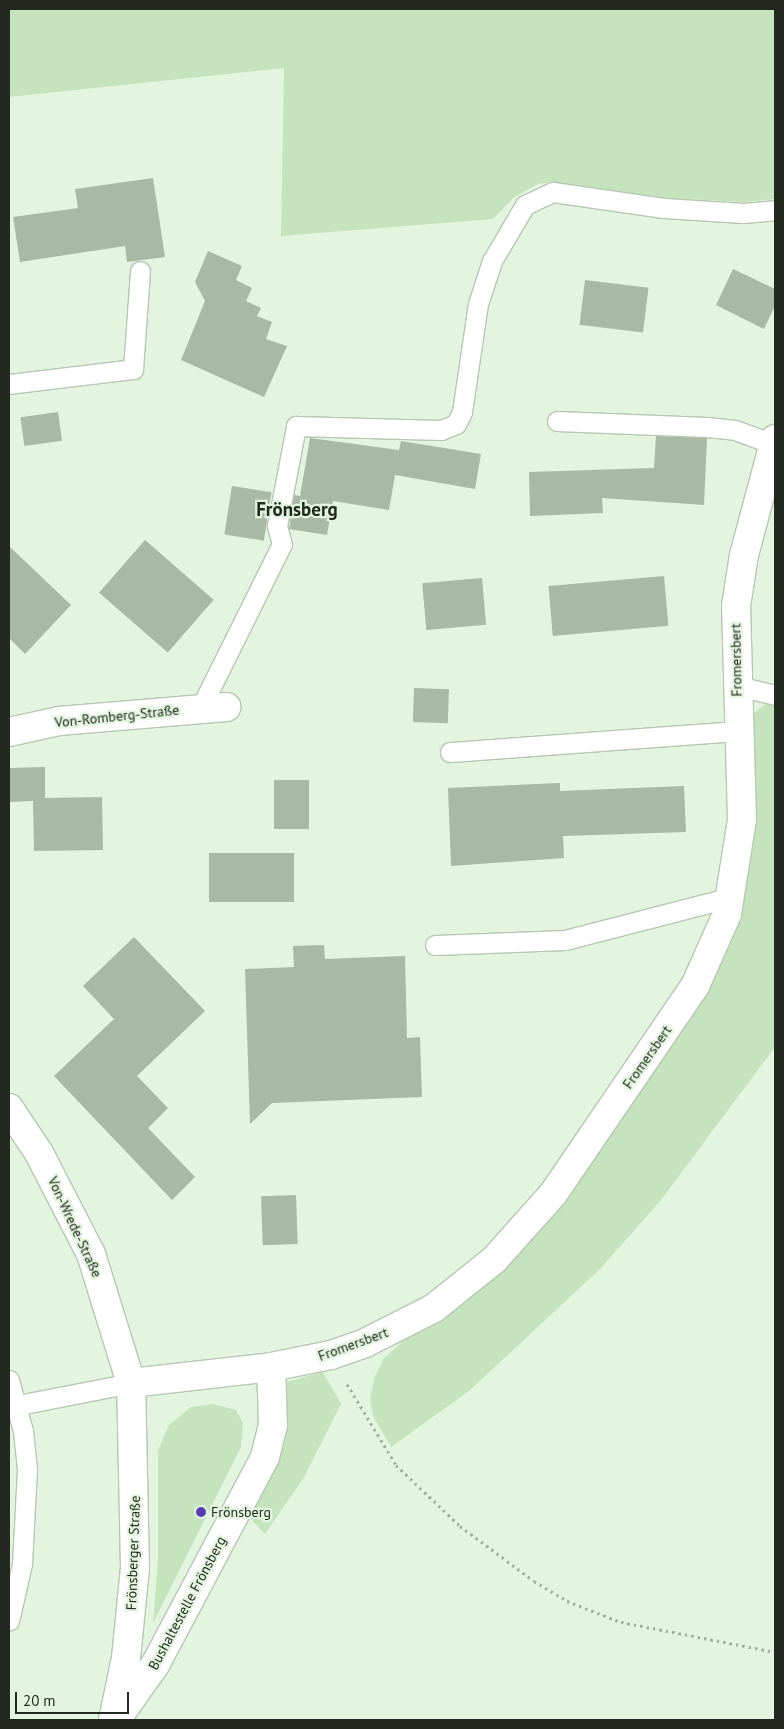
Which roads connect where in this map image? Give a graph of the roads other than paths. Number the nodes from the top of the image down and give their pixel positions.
1 (775, 210) edge
2 (140, 271) dead end
3 (9, 384) edge
4 (557, 421) dead end
5 (774, 441) edge
6 (737, 686) junction
7 (775, 695) edge
8 (213, 707) joint
9 (737, 731) junction
10 (9, 732) edge
11 (450, 752) dead end
12 (731, 897) junction
13 (435, 946) dead end
14 (9, 1108) edge
15 (271, 1367) junction
16 (9, 1380) edge
17 (131, 1383) junction
18 (18, 1405) junction
19 (9, 1621) edge
20 (115, 1720) edge

1 - 8 lane
2 - 3 lane
4 - 5 lane
5 - 6 street, Fromersbert
6 - 7 lane
6 - 9 street, Fromersbert
8 - 10 street, Von-Romberg-Straße
9 - 11 lane
9 - 12 street, Fromersbert
12 - 13 lane
12 - 15 street, Fromersbert
14 - 17 street, Von-Wrede-Straße
15 - 17 street, Fromersbert
15 - 20 street, Bushaltestelle Frönsberg
16 - 18 lane
17 - 18 lane
17 - 20 street, Frönsberger Straße
18 - 19 lane

